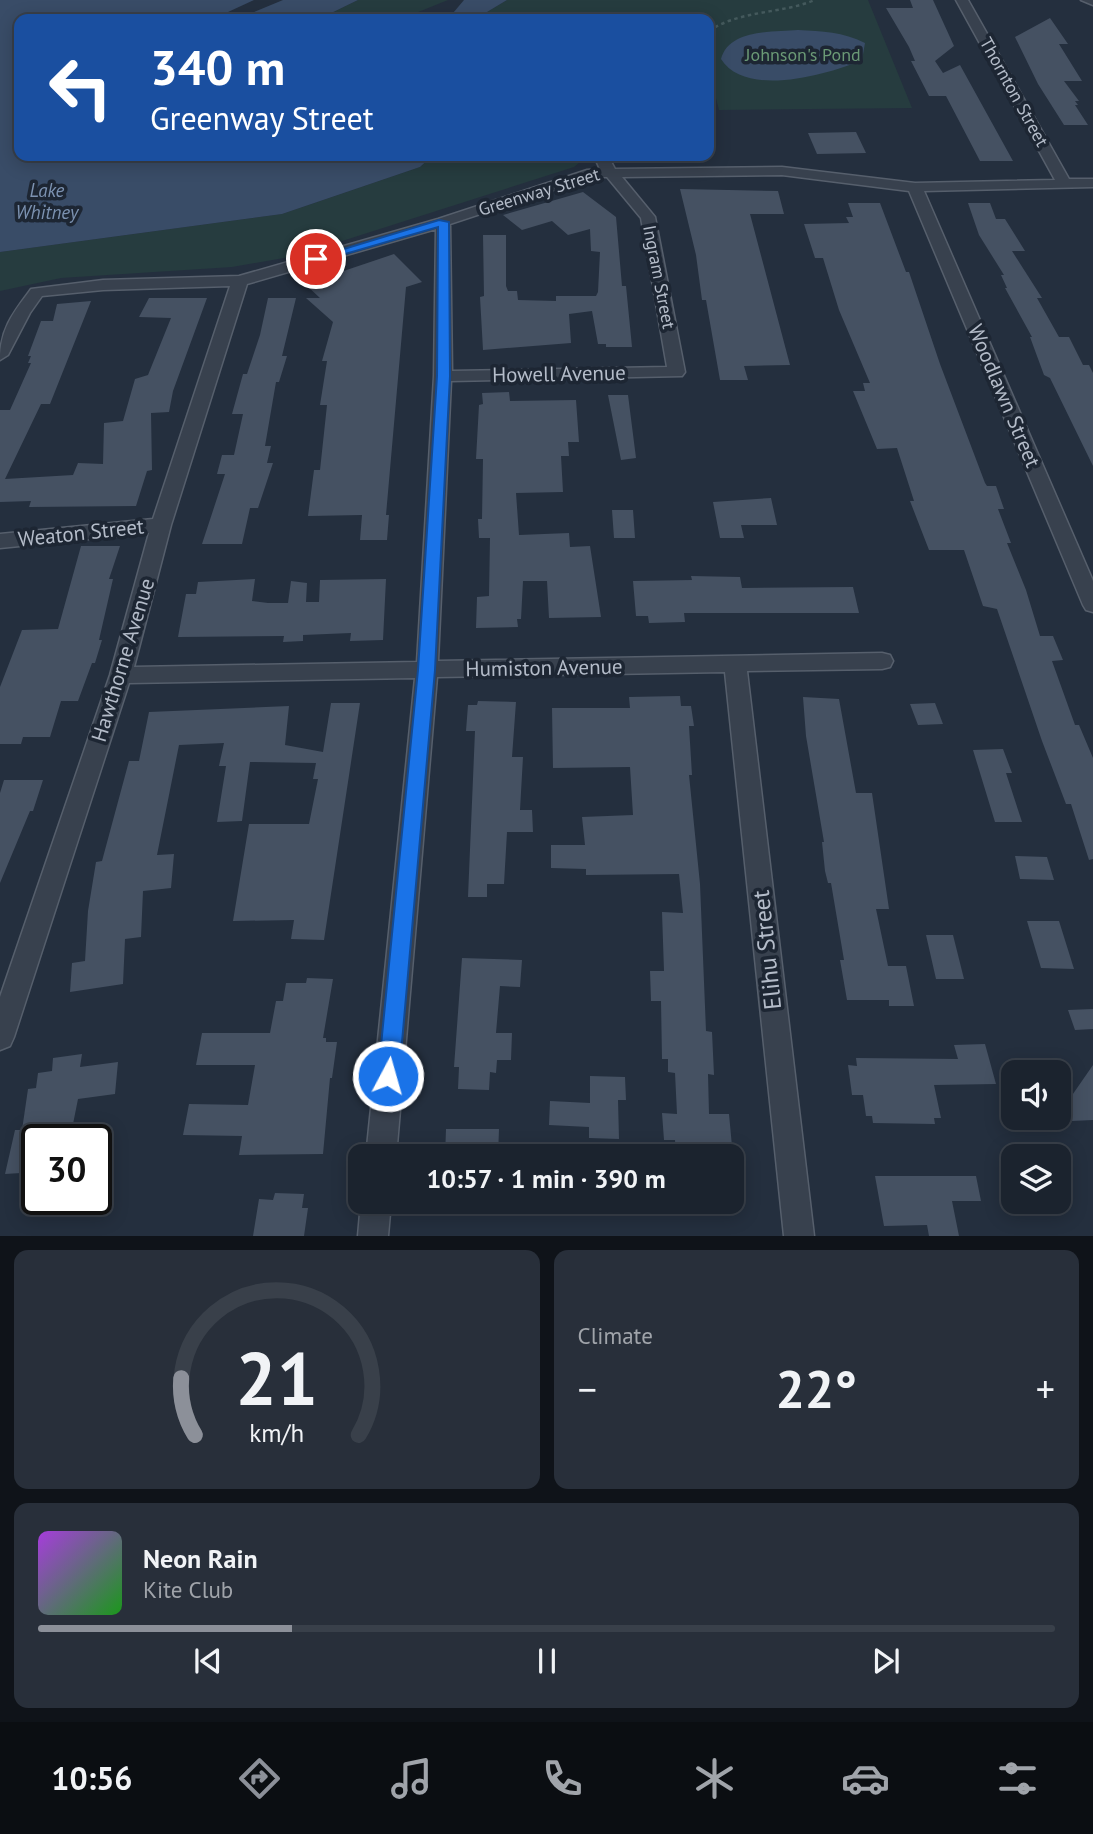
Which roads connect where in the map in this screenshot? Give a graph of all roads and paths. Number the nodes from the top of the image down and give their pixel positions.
1 (815, 0) edge
2 (962, 0) edge
3 (1087, 0) edge
4 (1093, 2) edge
5 (714, 29) edge
6 (604, 161) edge
7 (610, 172) junction
8 (1093, 183) edge
9 (1065, 184) junction
10 (915, 187) junction
11 (443, 222) junction
12 (240, 281) junction
13 (0, 355) edge
14 (676, 372) joint
15 (443, 376) junction
16 (161, 526) junction
17 (0, 541) edge
18 (1093, 605) edge
19 (882, 661) dead end
20 (735, 664) junction
21 (427, 670) junction
22 (121, 675) junction
23 (0, 1037) edge
24 (382, 1144) edge
25 (375, 1214) edge
26 (373, 1236) edge
27 (799, 1236) edge

1 - 5 path
2 - 9 street, Thornton Street
3 - 4 street
6 - 7 street, Ingram Street
7 - 10 street, Greenway Street
7 - 11 street, Greenway Street
7 - 14 street, Ingram Street
8 - 9 street, Greenway Street
9 - 10 street, Greenway Street
10 - 18 street, Woodlawn Street
11 - 12 street, Greenway Street
11 - 15 street
12 - 13 street, Greenway Street
12 - 16 street, Hawthorne Avenue
14 - 15 street, Howell Avenue
15 - 21 street
16 - 17 street, Weaton Street
16 - 22 street, Hawthorne Avenue
19 - 20 street, Humiston Avenue
20 - 21 street, Humiston Avenue
20 - 27 street, Elihu Street
21 - 22 street, Humiston Avenue
21 - 24 street
22 - 23 street, Hawthorne Avenue
25 - 26 street

